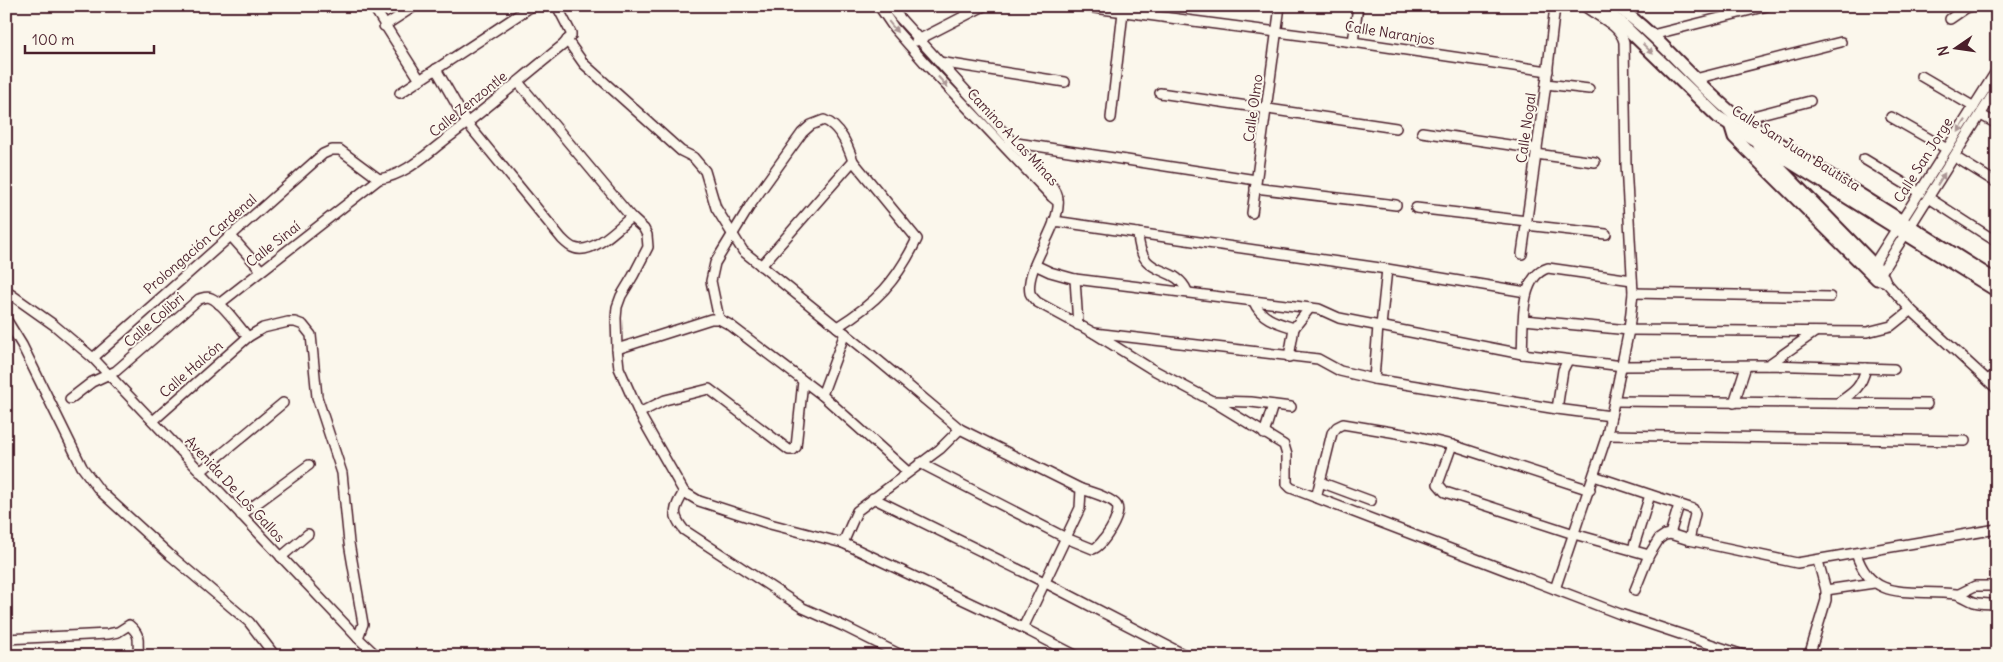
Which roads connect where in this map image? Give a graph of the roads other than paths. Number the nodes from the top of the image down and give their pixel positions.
1 (373, 6) edge
2 (416, 6) edge
3 (532, 6) edge
4 (557, 6) edge
5 (879, 6) edge
6 (889, 6) edge
7 (984, 6) edge
8 (1079, 6) edge
9 (1280, 6) edge
10 (1358, 6) edge
11 (1555, 6) edge
12 (1584, 6) edge
13 (1597, 6) edge
14 (1616, 6) edge
15 (1766, 6) edge
16 (1972, 6) edge
17 (1123, 12) junction
18 (1950, 19) dead end
19 (384, 26) junction
20 (1277, 31) junction
21 (1652, 35) junction
22 (918, 39) junction
23 (567, 40) junction
24 (1353, 42) junction
25 (1841, 42) dead end
26 (910, 46) junction
27 (939, 62) junction
28 (436, 69) junction
29 (1997, 70) edge
30 (1548, 71) junction
31 (1921, 76) dead end
32 (1695, 79) junction
33 (420, 80) junction
34 (518, 82) junction
35 (1065, 82) dead end
36 (1546, 84) junction
37 (1997, 88) edge
38 (1588, 89) dead end
39 (400, 93) dead end
40 (1160, 93) dead end
41 (1810, 102) dead end
42 (1974, 107) junction
43 (1267, 109) junction
44 (1981, 115) junction
45 (1891, 117) dead end
46 (1111, 118) dead end
47 (1731, 119) junction
48 (467, 123) junction
49 (1997, 124) edge
50 (1396, 128) dead end
51 (1422, 132) dead end
52 (1753, 133) junction
53 (995, 138) junction
54 (1011, 142) junction
55 (1948, 149) junction
56 (1536, 152) junction
57 (1955, 157) junction
58 (1864, 159) dead end
59 (853, 161) junction
60 (1596, 162) dead end
61 (379, 179) junction
62 (1040, 179) junction
63 (1997, 183) edge
64 (1256, 184) junction
65 (1920, 193) junction
66 (1929, 198) junction
67 (1396, 205) dead end
68 (1416, 208) dead end
69 (1252, 213) dead end
70 (630, 217) junction
71 (1054, 221) junction
72 (1526, 223) junction
73 (1904, 228) junction
74 (1138, 233) junction
75 (733, 234) junction
76 (1606, 234) dead end
77 (230, 235) junction
78 (1997, 242) edge
79 (1522, 254) dead end
80 (1035, 265) junction
81 (761, 266) junction
82 (1387, 269) junction
83 (261, 270) junction
84 (1878, 274) junction
85 (1075, 279) junction
86 (1632, 280) junction
87 (1997, 281) edge
88 (6, 291) edge
89 (1187, 291) junction
90 (1997, 291) edge
91 (1526, 292) junction
92 (1633, 294) junction
93 (1830, 297) dead end
94 (1254, 302) junction
95 (219, 304) junction
96 (1309, 309) junction
97 (1911, 310) junction
98 (6, 319) edge
99 (719, 319) junction
100 (1524, 320) junction
101 (1078, 325) junction
102 (1380, 326) junction
103 (837, 327) junction
104 (1294, 328) junction
105 (1629, 330) junction
106 (1092, 332) junction
107 (1815, 332) junction
108 (845, 333) junction
109 (248, 337) junction
110 (616, 349) junction
111 (1522, 354) junction
112 (1289, 357) junction
113 (93, 358) junction
114 (1568, 360) junction
115 (1768, 365) junction
116 (1623, 366) junction
117 (1746, 366) junction
118 (1866, 368) junction
119 (1894, 369) dead end
120 (1997, 373) edge
121 (110, 375) junction
122 (1374, 378) junction
123 (1988, 380) junction
124 (803, 381) junction
125 (1997, 389) edge
126 (822, 395) junction
127 (70, 399) dead end
128 (1212, 401) junction
129 (1615, 401) junction
130 (282, 403) dead end
131 (1734, 403) junction
132 (1838, 403) junction
133 (1927, 404) dead end
134 (1273, 405) junction
135 (1291, 407) dead end
136 (1557, 409) junction
137 (639, 413) junction
138 (1611, 416) junction
139 (153, 421) junction
140 (960, 429) junction
141 (1264, 434) junction
142 (1608, 435) junction
143 (1965, 441) dead end
144 (1452, 444) junction
145 (920, 463) junction
146 (309, 465) dead end
147 (200, 472) junction
148 (908, 472) junction
149 (1594, 476) junction
150 (1320, 482) junction
151 (1081, 489) junction
152 (1590, 490) junction
153 (684, 492) junction
154 (1650, 495) junction
155 (873, 498) junction
156 (1316, 498) junction
157 (1371, 501) dead end
158 (1679, 506) junction
159 (242, 515) junction
160 (1997, 529) edge
161 (308, 534) dead end
162 (1574, 534) junction
163 (1670, 534) junction
164 (1066, 538) junction
165 (1689, 540) junction
166 (843, 543) junction
167 (1633, 549) junction
168 (1856, 553) junction
169 (1649, 555) junction
170 (281, 557) junction
171 (1818, 561) junction
172 (1044, 582) junction
173 (1874, 583) junction
174 (1997, 586) edge
175 (1555, 589) junction
176 (1635, 590) dead end
177 (1826, 590) junction
178 (1958, 594) junction
179 (1997, 604) edge
180 (1023, 628) junction
181 (358, 638) junction
182 (6, 639) edge
183 (139, 656) edge
184 (275, 656) edge
185 (377, 656) edge
186 (903, 656) edge
187 (1077, 656) edge
188 (1187, 656) edge
189 (1746, 656) edge
190 (1809, 656) edge

1 - 19 street
2 - 19 street
3 - 28 street
4 - 23 street
5 -> 26 street, Camino A Las Minas
6 - 22 street, Camino A Las Minas
7 - 22 street
8 - 17 street, Calle Naranjos
9 - 20 street, Calle Olmo
10 - 24 street
11 - 30 street, Calle Nogal
12 - 86 street
13 -> 47 main road, Calle San Juan Bautista
14 - 21 main road, Calle San Juan Bautista
15 - 21 street
16 - 18 street
17 - 20 street, Calle Naranjos
17 - 46 street
19 - 33 street
20 - 24 street, Calle Naranjos
20 - 43 street, Calle Olmo
21 - 32 main road, Calle San Juan Bautista
22 - 26 street
22 - 27 street, Camino A Las Minas
23 - 34 street, Calle Zenzontle
23 - 75 street
24 - 30 street, Calle Naranjos
25 - 32 street
26 -> 53 street, Camino A Las Minas
27 - 35 street
27 - 54 street, Camino A Las Minas
28 - 33 street
28 - 48 street
29 - 42 street, Calle San Jorge
30 - 36 street, Calle Nogal
31 - 42 street
32 - 47 main road, Calle San Juan Bautista
33 - 39 street
34 - 48 street, Calle Zenzontle
34 - 70 street
36 - 38 street
36 - 56 street, Calle Nogal
37 - 44 street, Calle San Jorge
40 - 43 street
41 - 52 street
42 -> 55 street, Calle San Jorge
43 - 50 street
43 - 64 street, Calle Olmo
44 - 49 street
44 - 57 street, Calle San Jorge
45 - 55 street
47 - 52 main road, Calle San Juan Bautista
47 - 84 main road
48 - 61 street, Calle Zenzontle
48 - 70 street
51 - 56 street
52 - 73 main road, Calle San Juan Bautista
52 - 84 main road
53 - 54 street
53 - 62 street, Camino A Las Minas
54 - 62 street, Camino A Las Minas
54 - 64 street
55 - 65 street, Calle San Jorge
56 - 60 street
56 - 72 street, Calle Nogal
57 - 63 street
66 -> 57 street, Calle San Jorge
58 - 65 street
59 - 75 street
59 - 81 street
59 - 103 street
61 - 77 street, Prolongación Cardenal
61 - 83 street, Calle Sinaí
62 - 71 street, Camino A Las Minas
64 - 67 street
64 - 69 street, Calle Olmo
65 - 73 street, Calle San Jorge
66 - 73 street, Calle San Jorge
66 - 78 street
68 - 72 street
70 - 110 street
71 - 74 street
71 - 80 street
72 - 76 street
72 - 79 street, Calle Nogal
73 - 84 street, Calle San Jorge
73 - 87 main road, Calle San Juan Bautista
73 - 90 main road, Calle San Juan Bautista
74 - 82 street
74 - 89 street
75 - 81 street
75 - 99 street
77 - 83 street
77 - 113 street, Prolongación Cardenal
80 - 85 street
80 - 101 street
81 - 103 street
82 - 91 street
82 - 102 street
83 - 95 street, Calle Sinaí
84 - 97 street
85 - 89 street
85 - 101 street
86 - 91 street
86 - 92 street
88 - 113 street, Avenida De Los Gallos
89 - 94 street
91 - 100 street
92 - 93 street
92 - 105 street
94 - 96 street
94 - 104 street
95 - 109 street
95 - 121 street, Calle Colibrí
96 - 102 street
96 - 104 street
97 - 107 street
97 - 123 street
98 - 184 street
99 - 110 street
99 - 124 street
100 - 105 street
100 - 111 street
101 - 106 street
102 - 111 street
102 - 122 street
103 - 108 street
104 - 112 street
105 - 107 street
105 - 116 street
106 - 112 street
106 - 128 street
107 - 115 street
108 - 126 street
108 - 140 street
109 - 139 street, Calle Halcón
109 - 181 street, Calle Halcón
110 - 137 street
111 - 114 street
112 - 122 street
113 - 121 street, Avenida De Los Gallos
114 - 116 street
114 - 136 street
115 - 117 street
115 - 118 street
116 - 117 street
116 - 129 street
117 - 131 street
118 - 119 street
118 - 132 street
120 - 123 street
121 - 127 street, Calle Colibrí
121 - 139 street, Avenida De Los Gallos
122 - 136 street
123 - 125 street
124 - 126 street
124 - 137 street
126 - 148 street
128 - 134 street
128 - 141 street
129 - 131 street
129 - 138 street
130 - 147 street
131 - 132 street
132 - 133 street
134 - 135 street
134 - 141 street
136 - 138 street
137 - 153 street
138 - 142 street
139 - 147 street, Avenida De Los Gallos
140 - 145 street
140 - 151 street
141 - 156 street
142 - 143 street
142 - 149 street
144 - 150 street
144 - 152 street
144 - 162 street
145 - 148 street
145 - 164 street
146 - 159 street
147 - 159 street, Avenida De Los Gallos
148 - 155 street
149 - 152 street
149 - 154 street
150 - 156 street
150 - 157 street
151 - 164 street
151 - 164 street
152 - 162 street
153 - 166 street
153 - 186 street
154 - 158 street
154 - 167 street
155 - 166 street
155 - 172 street
156 - 175 street
158 - 163 street
158 - 165 street
159 - 170 street, Avenida De Los Gallos
160 - 168 street
161 - 170 street
162 - 167 street
162 - 175 street
163 - 165 street
163 - 169 street
164 - 172 street
165 - 171 street
166 - 180 street
167 - 169 street
168 - 171 street
168 - 173 street
169 - 176 street
170 - 181 street, Avenida De Los Gallos
171 - 177 street
172 - 180 street
172 - 188 street
173 - 177 street
173 - 178 street
174 - 178 street
175 - 189 street
177 - 190 street
178 - 179 street
180 - 187 street
181 - 185 street, Avenida De Los Gallos
182 - 183 street

